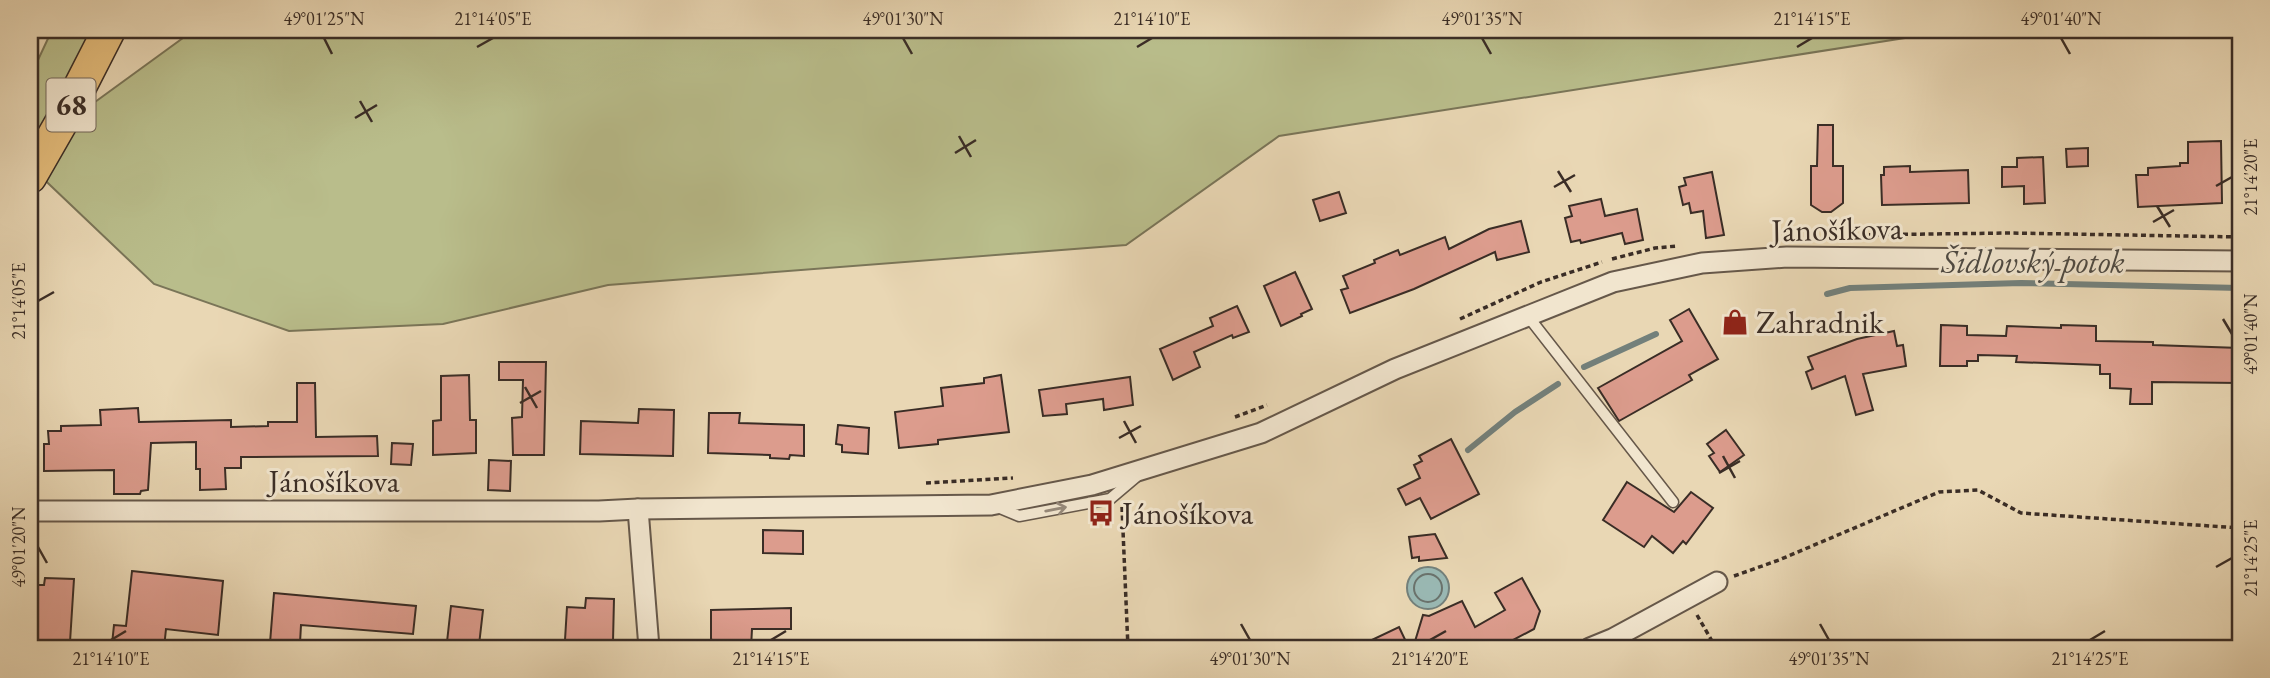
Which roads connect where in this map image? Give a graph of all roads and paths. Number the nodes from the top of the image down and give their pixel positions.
1 (109, 30) edge
2 (123, 30) edge
3 (85, 79) junction
4 (30, 177) edge
5 (1840, 236) dead end
6 (2240, 237) edge
7 (1682, 245) dead end
8 (2240, 261) edge
9 (1527, 315) junction
10 (1455, 321) dead end
11 (1274, 403) dead end
12 (1225, 421) dead end
13 (1025, 476) dead end
14 (925, 483) dead end
15 (1673, 502) dead end
16 (1112, 506) dead end
17 (638, 509) junction
18 (30, 511) edge
19 (2240, 528) edge
20 (1717, 582) joint
21 (1687, 598) junction
22 (649, 648) edge
23 (1128, 648) edge
24 (1590, 648) edge
25 (1740, 648) edge

1 - 3 main road, 68
2 - 3 street
3 - 4 main road, 68
5 - 6 path
7 - 10 path
8 - 9 street, Jánošíkova
9 - 15 lane
9 - 17 street, Jánošíkova
11 - 12 path
13 - 14 path
16 - 23 path
17 - 18 street, Jánošíkova
17 - 22 street
19 - 20 path
20 - 21 street
21 - 24 street
21 - 25 path

